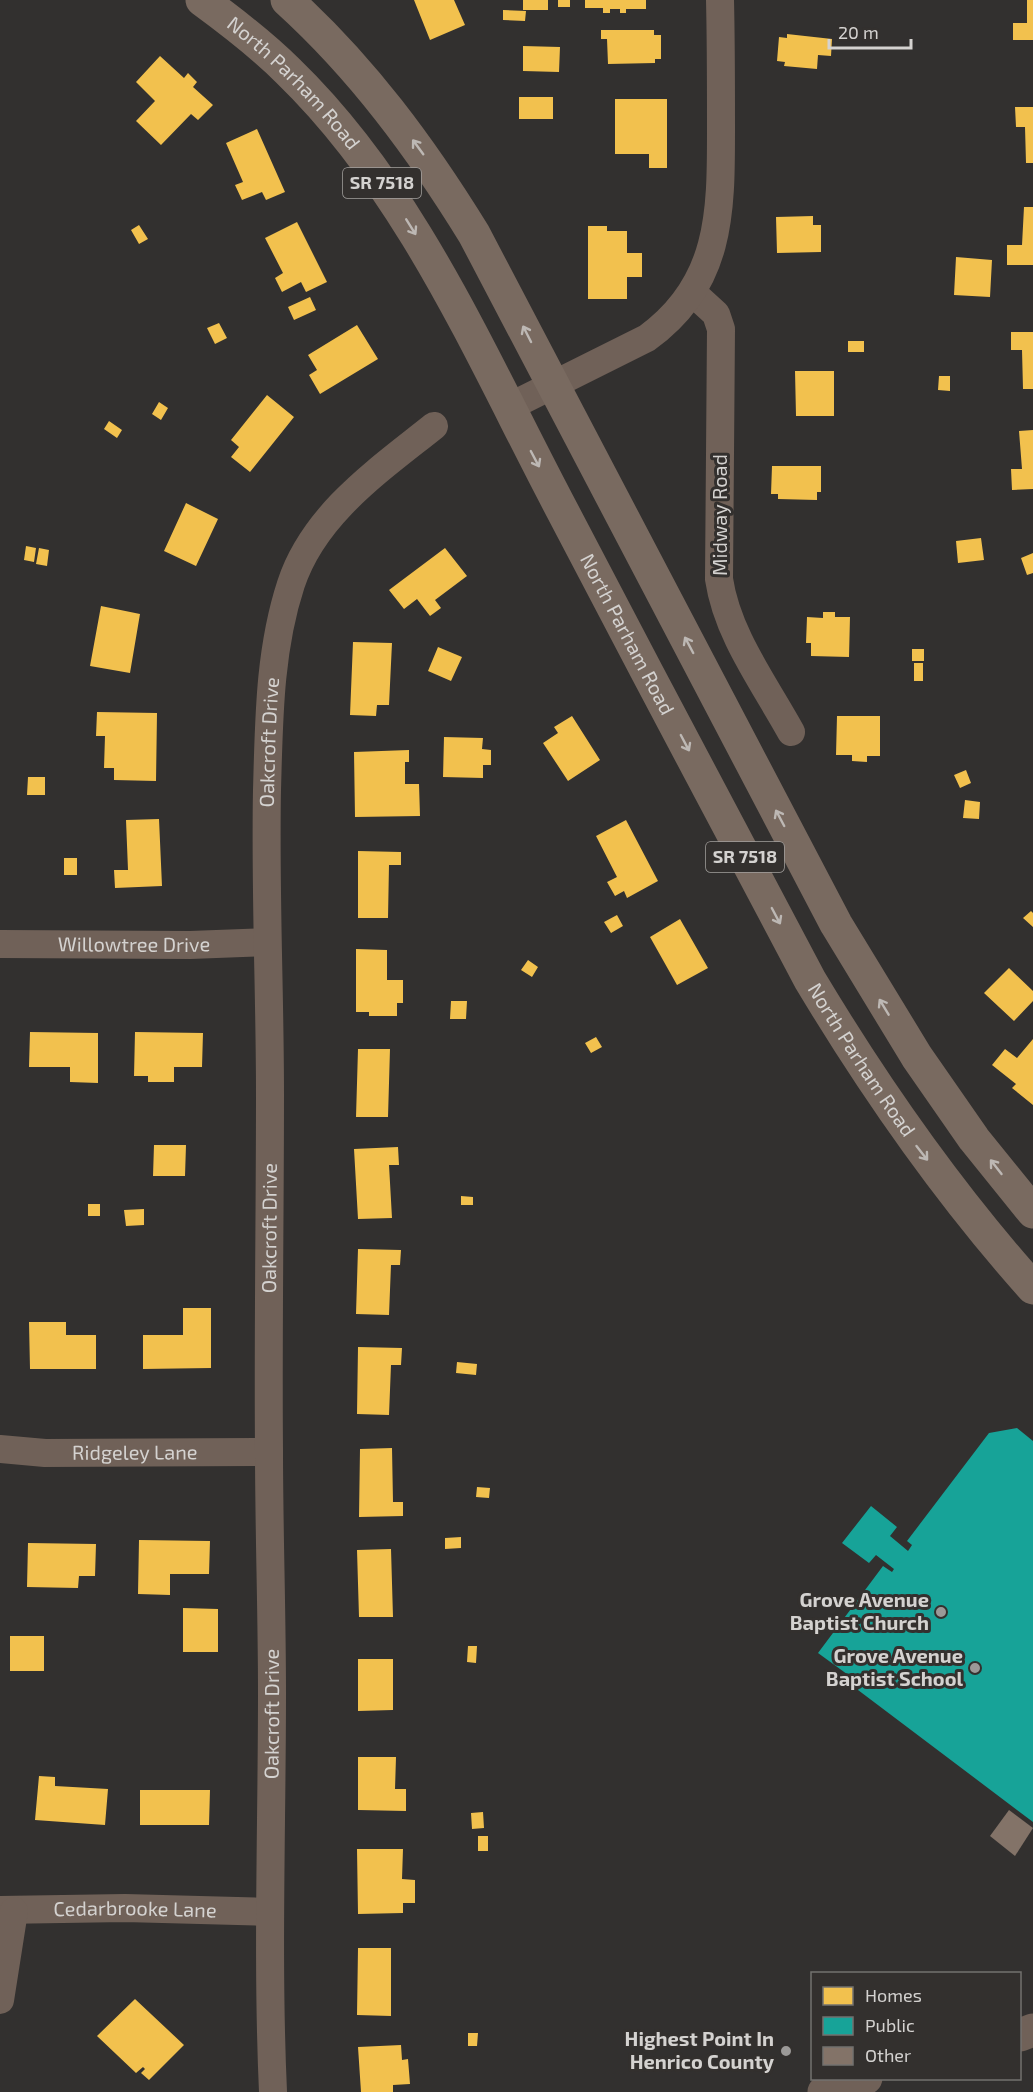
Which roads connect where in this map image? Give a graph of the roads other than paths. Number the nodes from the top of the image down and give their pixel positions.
1 (202, 0) edge
2 (286, 0) edge
3 (720, 0) edge
4 (693, 292) junction
5 (553, 386) junction
6 (509, 407) junction
7 (434, 426) dead end
8 (791, 732) dead end
9 (267, 942) junction
10 (0, 944) edge
11 (1033, 1212) edge
12 (1033, 1288) edge
13 (0, 1449) edge
14 (269, 1452) junction
15 (7, 1910) edge
16 (270, 1912) junction
17 (0, 2000) edge
18 (863, 2080) edge
19 (273, 2092) edge
20 (824, 2092) edge

1 -> 6 highway, North Parham Road / SR 7518
5 -> 2 highway, SR 7518
3 - 4 street
4 - 5 street
4 - 8 street, Midway Road
5 - 6 street
11 -> 5 highway, SR 7518
6 -> 12 highway, North Parham Road / SR 7518
7 - 9 street, Oakcroft Drive
9 - 10 street, Willowtree Drive
9 - 14 street, Oakcroft Drive
13 - 14 street, Ridgeley Lane
14 - 16 street, Oakcroft Drive
15 - 16 street, Cedarbrooke Lane
15 - 17 street
16 - 19 street, Oakcroft Drive
18 - 20 street

